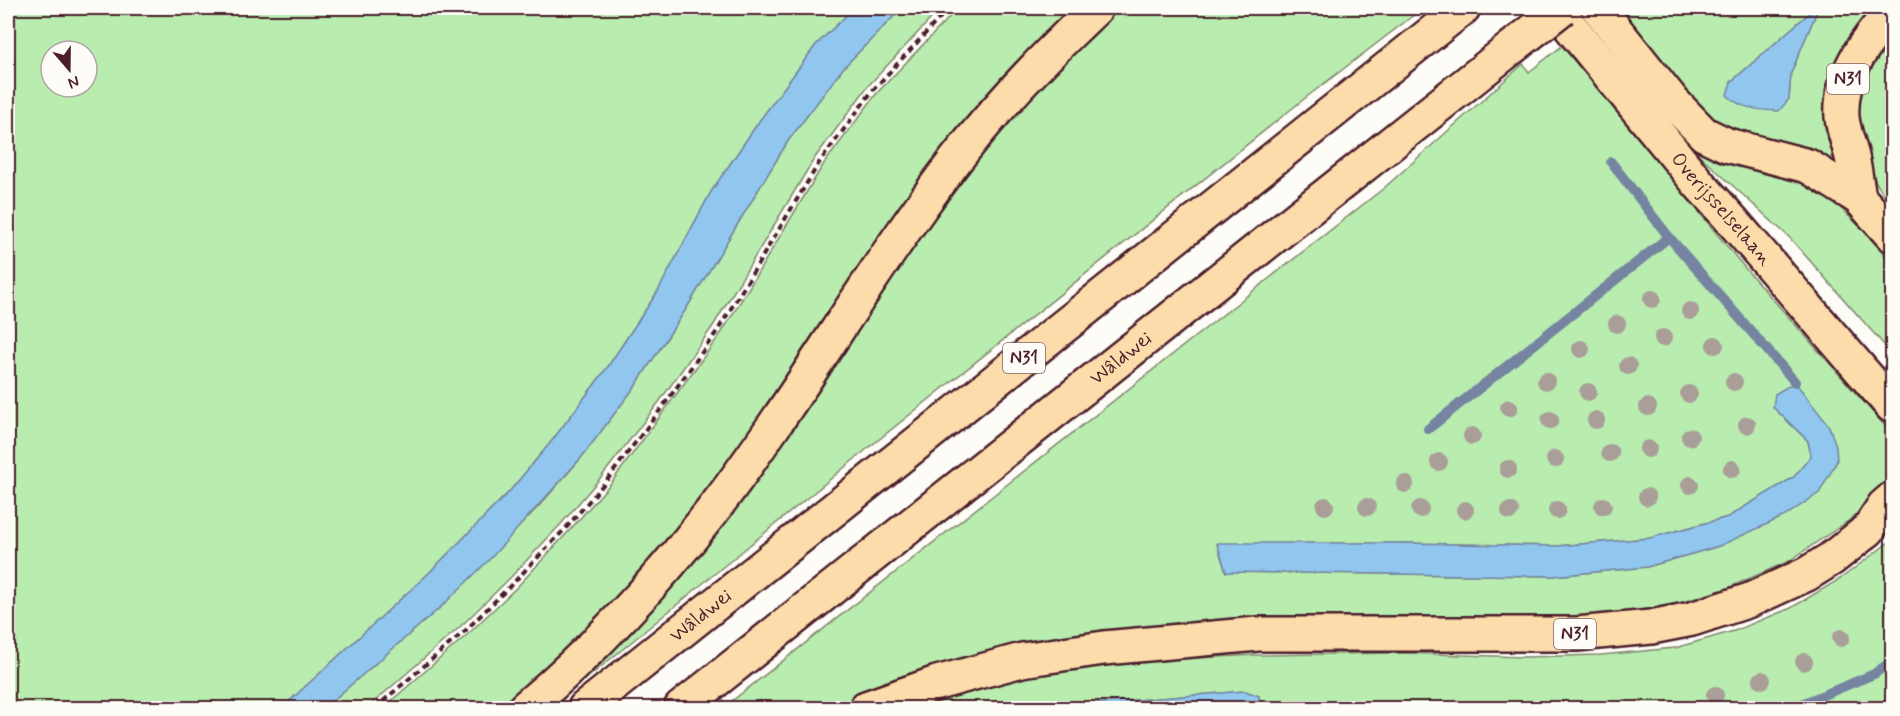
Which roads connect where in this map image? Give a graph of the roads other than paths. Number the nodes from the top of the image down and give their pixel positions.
1 (1096, 8) edge
2 (1463, 8) edge
3 (1554, 8) edge
4 (1562, 8) edge
5 (1598, 8) edge
6 (1893, 11) edge
7 (1859, 198) junction
8 (1893, 235) edge
9 (1880, 378) edge
10 (1893, 406) edge
11 (1893, 499) edge
12 (1880, 527) edge
13 (525, 708) edge
14 (585, 708) edge
15 (681, 708) edge
16 (866, 708) edge

1 - 13 main road
2 - 14 main road, Wâldwei / N31
3 - 9 main road, Overijsselselaan
4 - 15 main road, Wâldwei, bridge
5 - 7 main road, Overijsselselaan
6 - 7 main road, N31
7 - 8 main road, Overijsselselaan
9 - 10 main road, Overijsselselaan
11 - 12 main road, N31
12 - 16 main road, N31

